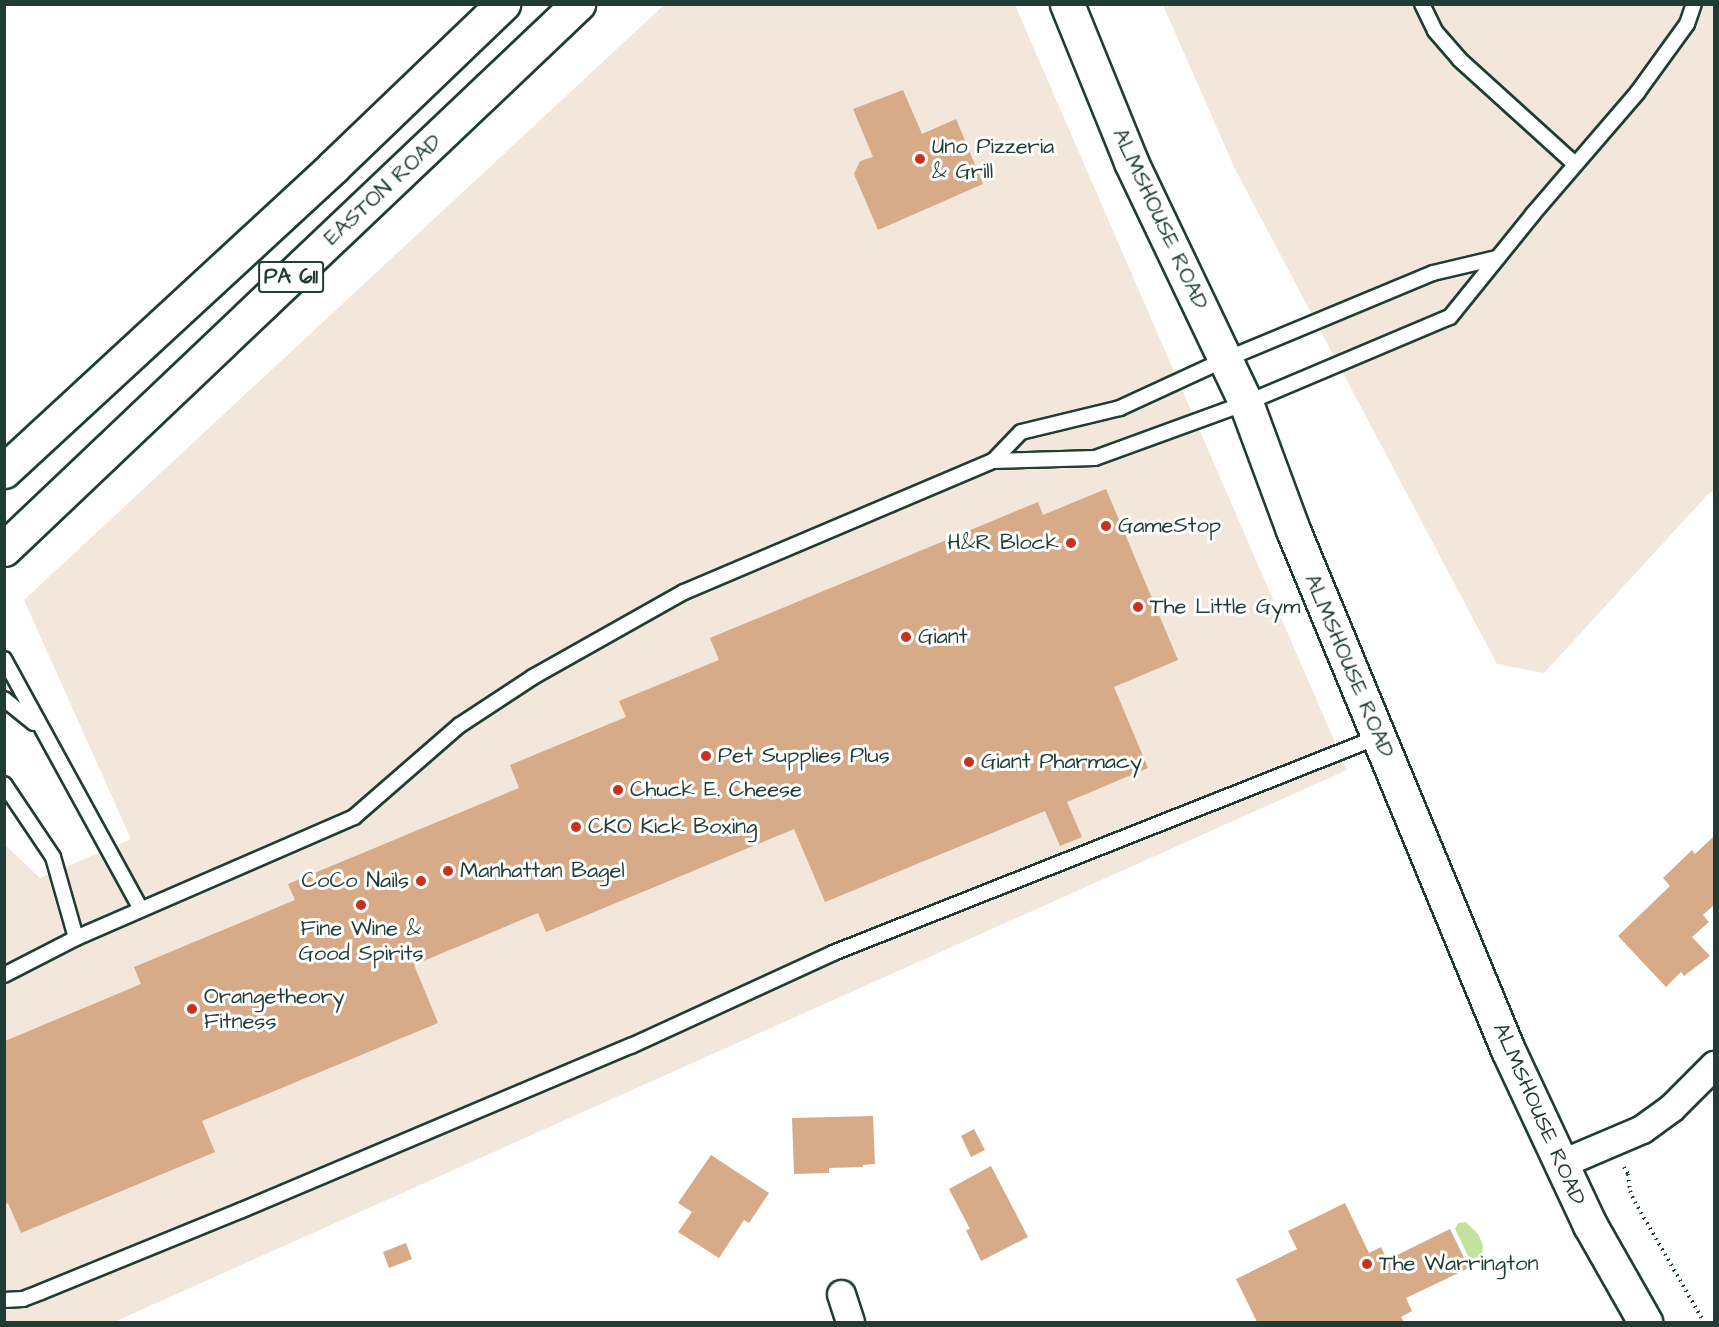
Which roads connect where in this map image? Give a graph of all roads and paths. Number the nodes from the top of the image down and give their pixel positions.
1 (503, 4) edge
2 (578, 4) edge
3 (1067, 4) edge
4 (1422, 4) edge
5 (1694, 4) edge
6 (1575, 164) junction
7 (1497, 258) junction
8 (1224, 360) junction
9 (1246, 403) junction
10 (993, 461) junction
11 (4, 471) edge
12 (4, 549) edge
13 (4, 658) edge
14 (4, 699) edge
15 (40, 728) junction
16 (1378, 736) junction
17 (4, 784) edge
18 (141, 909) junction
19 (76, 938) junction
20 (4, 975) edge
21 (1714, 1065) edge
22 (1560, 1164) junction
23 (1630, 1191) dead end
24 (841, 1294) dead end
25 (4, 1300) edge
26 (849, 1323) edge
27 (1645, 1323) edge
28 (1704, 1323) edge

1 - 11 main road, PA 611
2 - 12 main road, EASTON ROAD / PA 611
3 - 8 main road, ALMSHOUSE ROAD
4 - 6 lane
5 - 6 lane
6 - 7 lane
7 - 8 lane
7 - 9 lane
8 - 9 main road, ALMSHOUSE ROAD
8 - 10 lane
9 - 10 lane
9 - 16 main road, ALMSHOUSE ROAD
10 - 18 lane
13 - 15 lane
14 - 15 lane
15 - 18 lane
16 - 22 main road, ALMSHOUSE ROAD
16 - 25 lane
17 - 19 lane
18 - 19 lane
19 - 20 lane
21 - 22 street
22 - 27 main road, ALMSHOUSE ROAD
23 - 28 path
24 - 26 street

